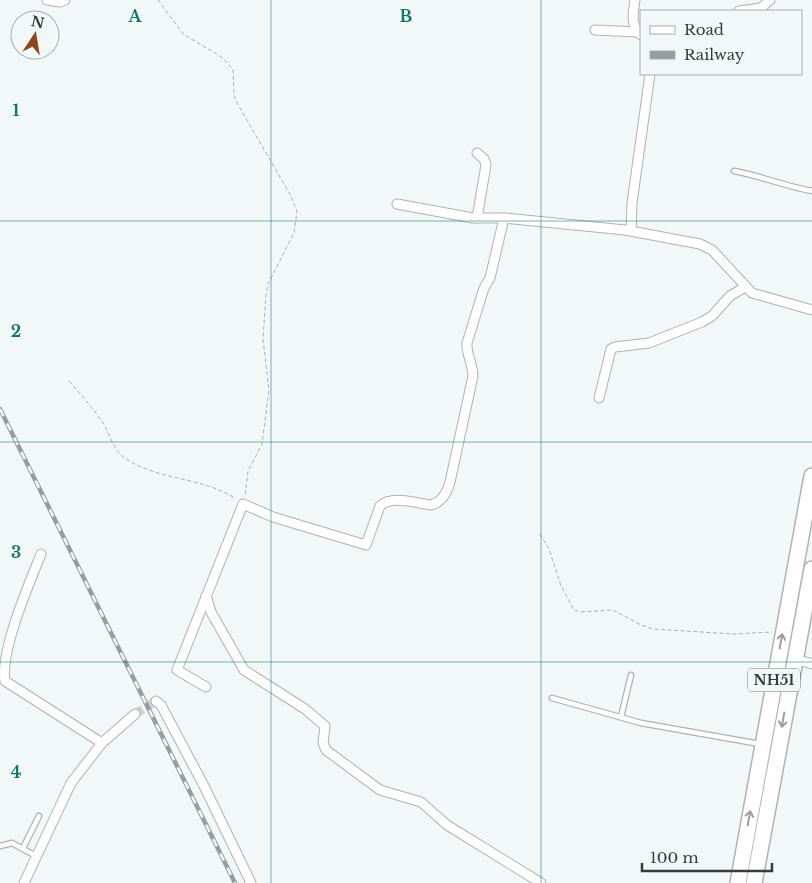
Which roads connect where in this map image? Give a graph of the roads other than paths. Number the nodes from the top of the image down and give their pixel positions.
1 (47, 0) edge
2 (65, 0) edge
3 (635, 0) edge
4 (770, 0) edge
5 (746, 10) edge
6 (595, 30) dead end
7 (639, 34) edge
8 (650, 75) edge
9 (477, 153) dead end
10 (734, 172) dead end
11 (812, 191) edge
12 (397, 204) dead end
13 (477, 218) junction
14 (504, 218) junction
15 (631, 231) junction
16 (744, 287) junction
17 (812, 310) edge
18 (600, 398) dead end
19 (812, 476) edge
20 (806, 541) edge
21 (41, 554) dead end
22 (812, 569) edge
23 (810, 594) edge
24 (206, 596) junction
25 (3, 651) edge
26 (795, 659) junction
27 (812, 664) edge
28 (631, 675) dead end
29 (206, 687) dead end
30 (552, 698) dead end
31 (156, 701) dead end
32 (135, 714) tunnel mouth
33 (621, 717) junction
34 (102, 743) junction
35 (762, 744) junction
36 (39, 816) dead end
37 (0, 846) edge
38 (23, 848) junction
39 (36, 856) junction
40 (24, 883) edge
41 (251, 883) edge
42 (541, 883) edge
43 (738, 883) edge
44 (754, 883) edge

1 - 2 street
3 - 7 street
4 - 5 street
6 - 7 street
8 - 15 street
9 - 13 street
10 - 11 lane
12 - 13 street
13 - 14 street
14 - 15 street
14 - 24 street
15 - 16 street
16 - 17 street
16 - 18 street
19 - 20 highway, NH51
35 -> 20 highway, NH51
21 - 25 street
22 - 23 highway, NH51
23 - 26 highway, NH51
24 - 29 street
24 - 42 street
25 - 34 street
26 - 27 street
26 -> 44 highway, NH51
28 - 33 lane
30 - 33 lane
31 - 41 street
32 - 34 street
33 - 35 lane
34 - 39 street
43 -> 35 highway, NH51
36 - 38 lane
37 - 38 lane
38 - 39 lane
39 - 40 street

